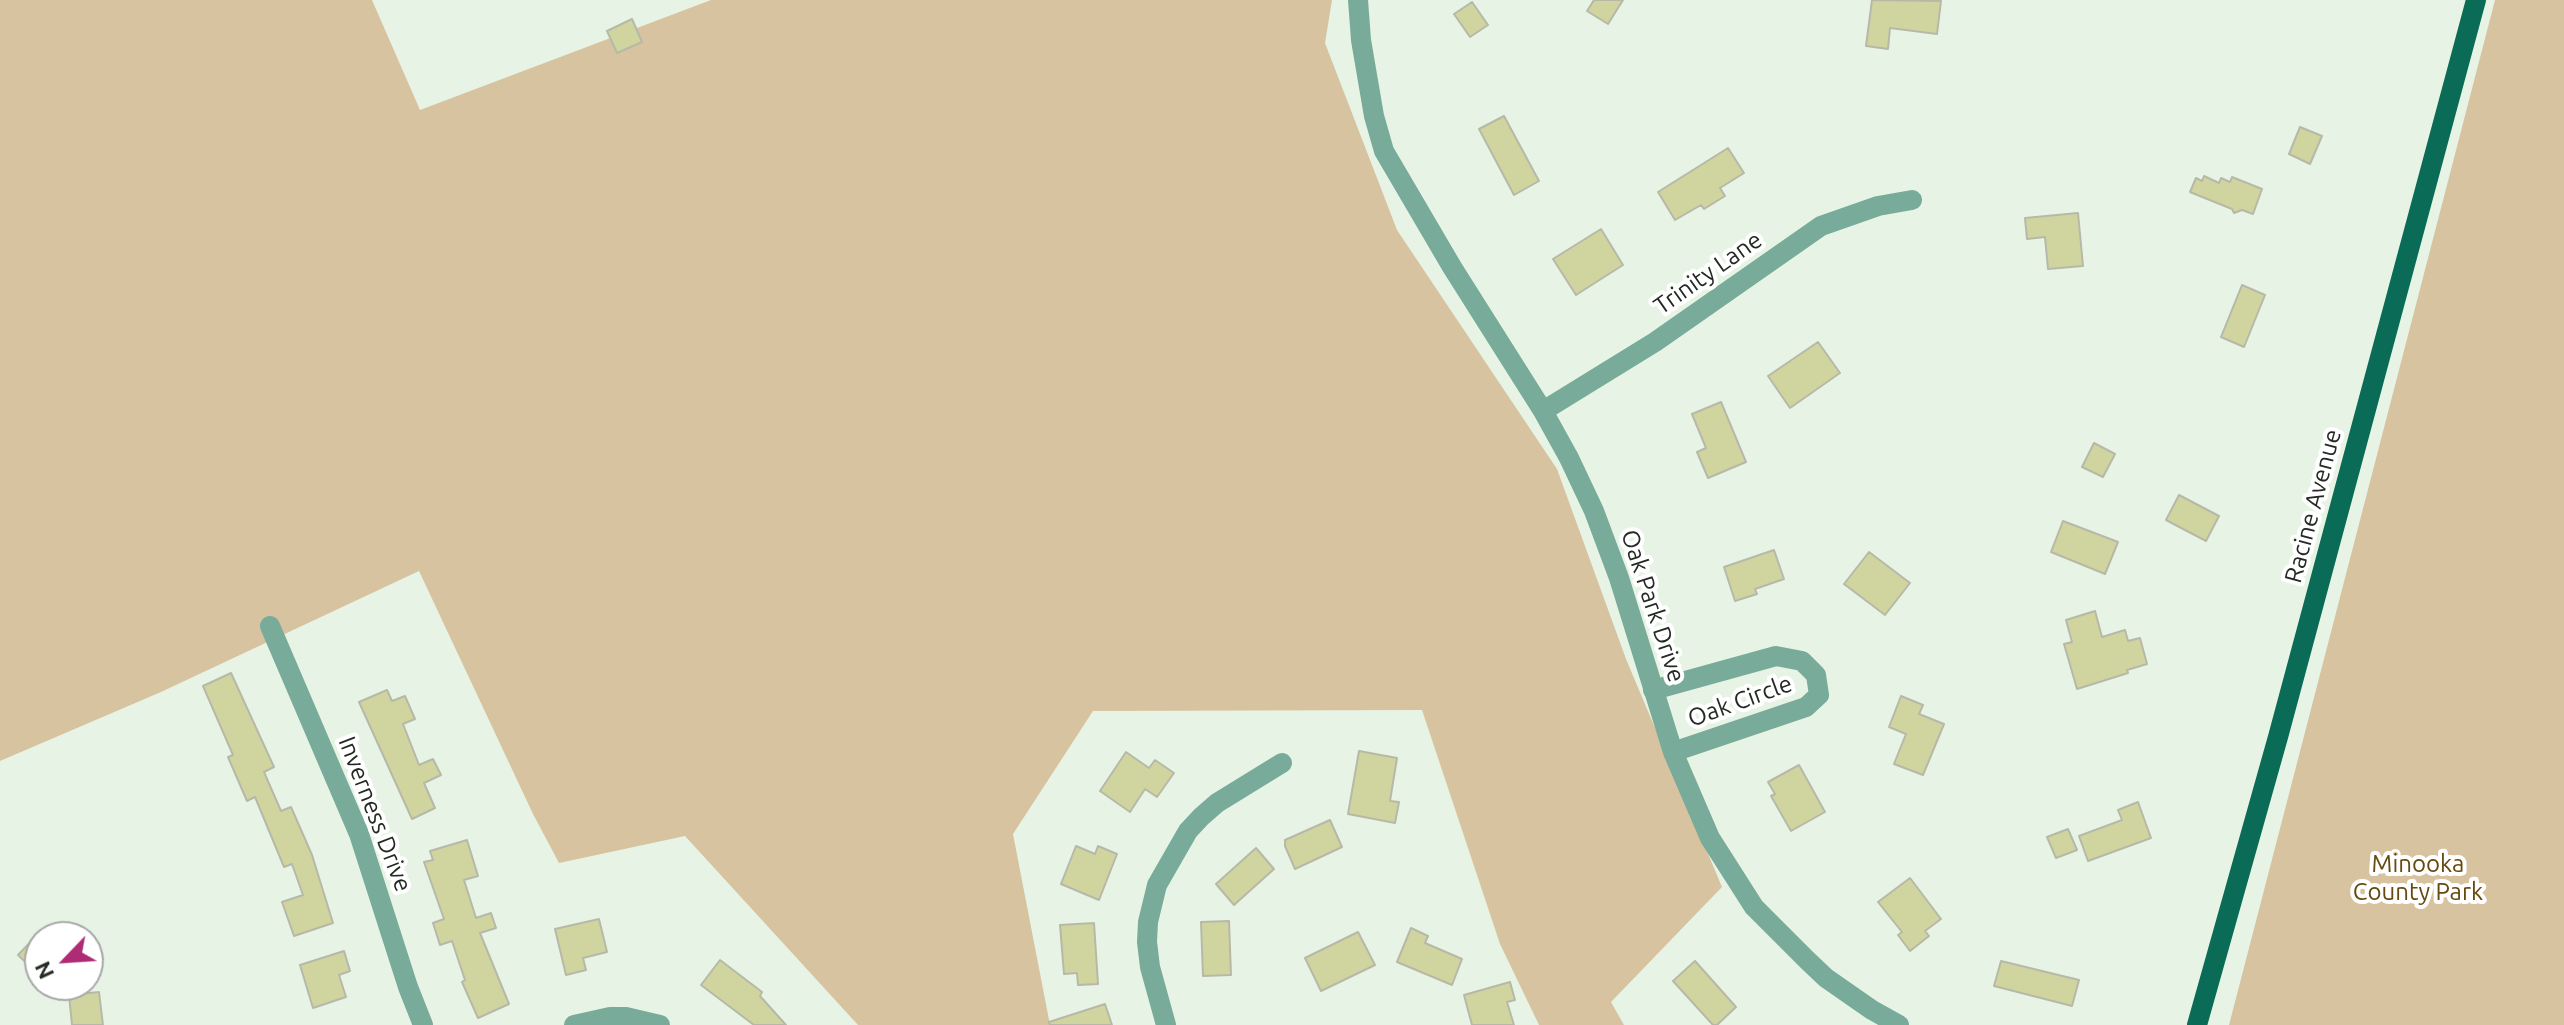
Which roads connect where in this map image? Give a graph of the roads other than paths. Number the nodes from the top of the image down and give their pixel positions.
1 (1358, 0) edge
2 (2476, 0) edge
3 (1912, 200) dead end
4 (1543, 411) junction
5 (270, 626) dead end
6 (1653, 690) junction
7 (1673, 752) junction
8 (1282, 763) dead end
9 (423, 1025) edge
10 (574, 1025) edge
11 (660, 1025) edge
12 (1166, 1025) edge
13 (1899, 1025) edge
14 (2197, 1025) edge

1 - 4 street, Oak Park Drive
2 - 14 main road, Racine Avenue
3 - 4 street, Trinity Lane
4 - 6 street, Oak Park Drive
5 - 9 street, Inverness Drive
6 - 7 street, Oak Park Drive
6 - 7 street, Oak Circle
7 - 13 street, Oak Park Drive
8 - 12 street
10 - 11 street

